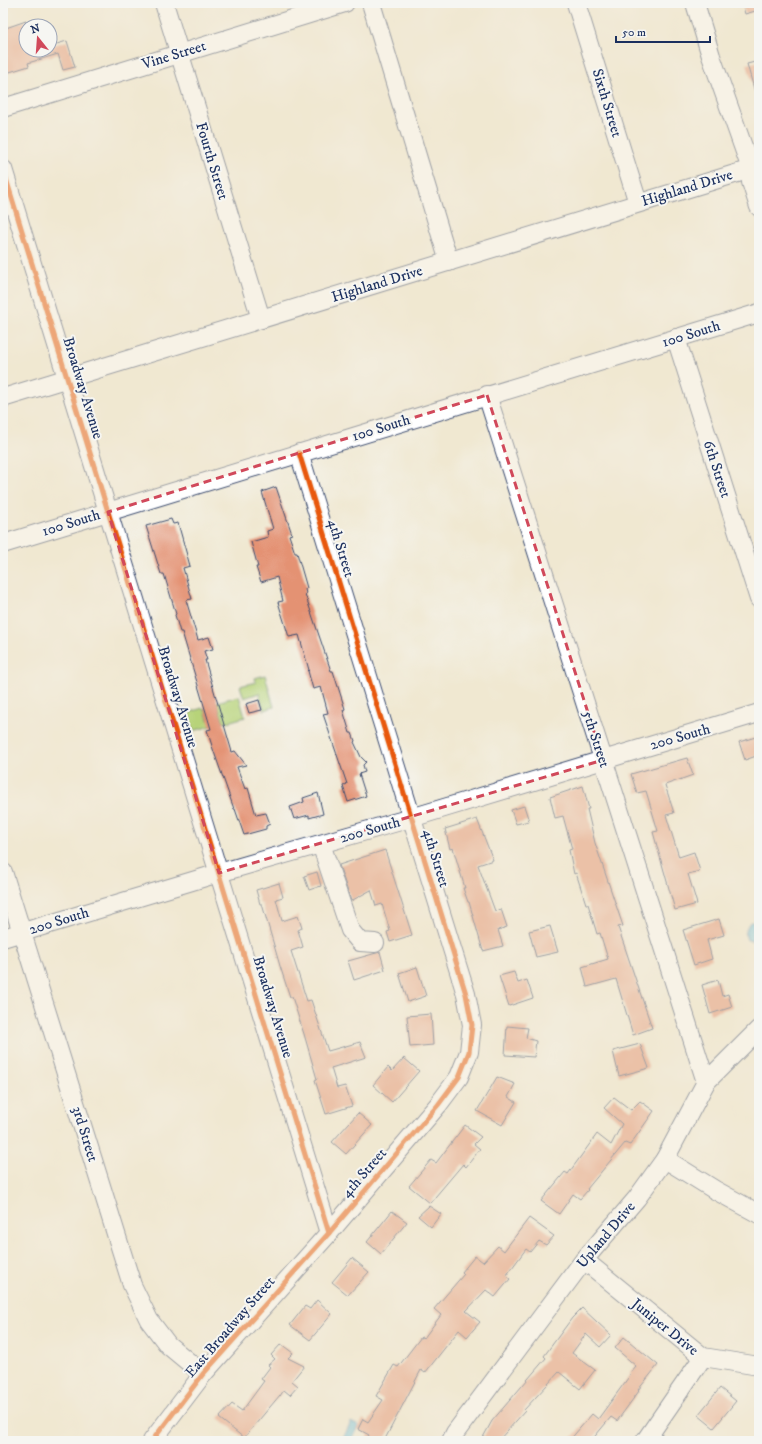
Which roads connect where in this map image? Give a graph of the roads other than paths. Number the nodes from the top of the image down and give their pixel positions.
1 (164, 3) edge
2 (345, 3) edge
3 (371, 3) edge
4 (576, 3) edge
5 (695, 3) edge
6 (179, 54) junction
7 (3, 108) edge
8 (3, 169) edge
9 (751, 169) junction
10 (8, 200) edge
11 (638, 203) junction
12 (759, 207) edge
13 (448, 262) junction
14 (759, 312) edge
15 (261, 319) junction
16 (676, 338) junction
17 (67, 378) junction
18 (487, 395) junction
19 (3, 398) edge
20 (299, 453) junction
21 (108, 512) junction
22 (3, 544) edge
23 (759, 599) edge
24 (759, 713) edge
25 (603, 760) junction
26 (411, 818) junction
27 (321, 844) junction
28 (3, 872) edge
29 (219, 873) junction
30 (22, 932) junction
31 (3, 938) edge
32 (375, 943) dead end
33 (756, 1037) edge
34 (706, 1082) junction
35 (665, 1159) junction
36 (759, 1214) edge
37 (329, 1232) junction
38 (584, 1260) junction
39 (703, 1357) junction
40 (759, 1366) edge
41 (203, 1374) junction
42 (152, 1441) edge
43 (451, 1441) edge
44 (644, 1441) edge

1 - 6 street, Fourth Street
2 - 6 street, Vine Street
3 - 13 street
4 - 11 street, Sixth Street
5 - 9 street
6 - 7 street, Vine Street
6 - 15 street, Fourth Street
8 - 10 street, Broadway Avenue
9 - 11 street, Highland Drive
9 - 12 street
10 - 17 street, Broadway Avenue
11 - 13 street, Highland Drive
13 - 15 street, Highland Drive
14 - 16 street, 100 South
15 - 17 street, Highland Drive
16 - 18 street, 100 South
16 - 23 street, 6th Street
17 - 19 street, Highland Drive
17 - 21 street, Broadway Avenue
18 - 20 street, 100 South
18 - 25 street, 5th Street
20 - 21 street, 100 South
20 - 26 street, 4th Street
21 - 22 street, 100 South
21 - 29 street, Broadway Avenue
24 - 25 street, 200 South
25 - 26 street, 200 South
25 - 34 street, 5th Street
26 - 27 street, 200 South
26 - 37 street, 4th Street
27 - 29 street, 200 South
27 - 32 street
28 - 30 street, 3rd Street
29 - 30 street, 200 South
29 - 37 street, Broadway Avenue
30 - 31 street, 200 South
30 - 41 street, 3rd Street
33 - 34 street, Upland Drive
34 - 35 street, Upland Drive
35 - 36 street
35 - 38 street, Upland Drive
37 - 41 street, East Broadway Street
38 - 39 street, Juniper Drive
38 - 43 street, Upland Drive
39 - 40 street, Juniper Drive
39 - 44 street
41 - 42 street, East Broadway Street

